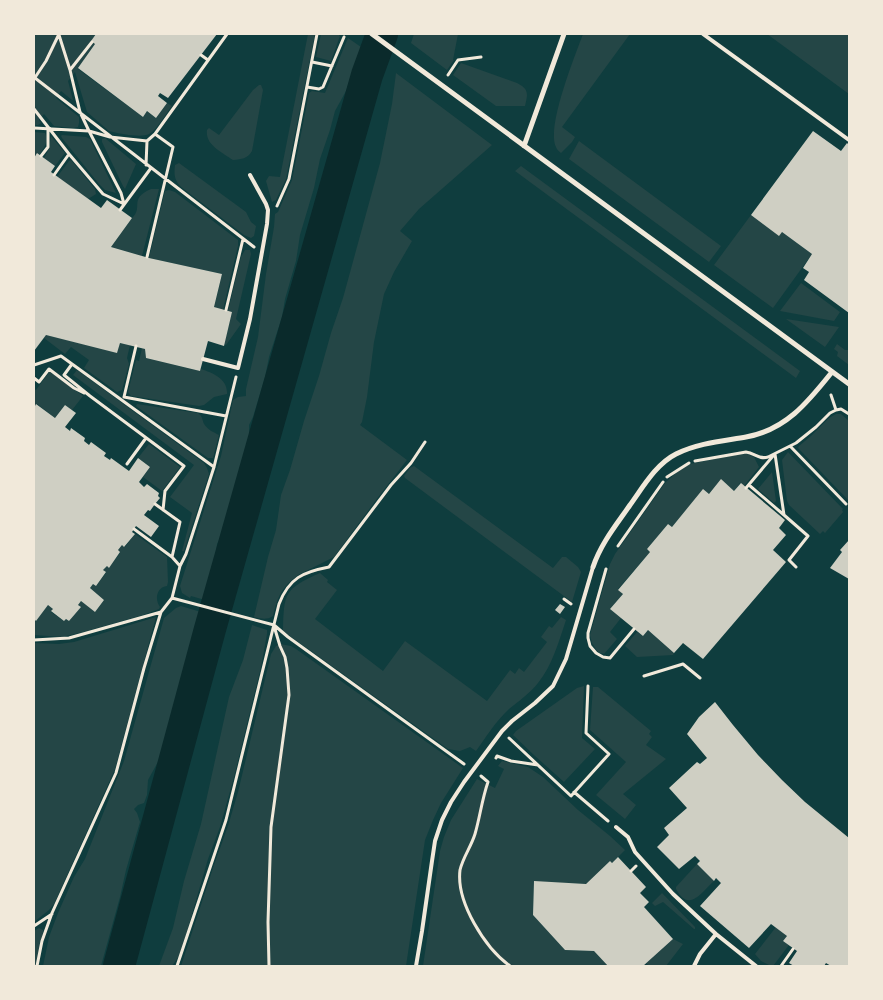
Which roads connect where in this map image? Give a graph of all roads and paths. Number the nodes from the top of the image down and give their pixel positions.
1 (59, 34) edge
2 (227, 34) edge
3 (316, 34) edge
4 (372, 34) edge
5 (564, 34) edge
6 (703, 34) edge
7 (344, 37) dead end
8 (92, 42) dead end
9 (201, 55) dead end
10 (481, 57) dead end
11 (208, 60) junction
12 (312, 62) junction
13 (332, 66) junction
14 (70, 70) junction
15 (448, 75) dead end
16 (34, 78) edge
17 (307, 87) junction
18 (34, 109) edge
19 (80, 112) junction
20 (34, 128) edge
21 (49, 130) junction
22 (89, 132) junction
23 (155, 134) junction
24 (110, 137) junction
25 (849, 140) edge
26 (148, 141) junction
27 (524, 146) junction
28 (68, 154) junction
29 (41, 156) dead end
30 (146, 165) junction
31 (151, 168) junction
32 (54, 175) dead end
33 (250, 175) dead end
34 (165, 180) junction
35 (124, 204) junction
36 (273, 208) dead end
37 (120, 210) dead end
38 (243, 239) junction
39 (255, 248) dead end
40 (147, 257) dead end
41 (226, 310) dead end
42 (136, 346) dead end
43 (203, 359) dead end
44 (72, 364) junction
45 (34, 365) edge
46 (238, 368) junction
47 (832, 372) junction
48 (34, 378) edge
49 (849, 384) edge
50 (831, 395) dead end
51 (90, 396) junction
52 (123, 399) junction
53 (836, 410) junction
54 (849, 414) edge
55 (226, 416) junction
56 (146, 438) junction
57 (425, 442) dead end
58 (790, 446) junction
59 (775, 454) junction
60 (127, 464) dead end
61 (214, 467) junction
62 (156, 504) dead end
63 (846, 504) dead end
64 (164, 510) junction
65 (784, 515) junction
66 (134, 529) dead end
67 (614, 552) dead end
68 (172, 557) junction
69 (608, 564) dead end
70 (180, 566) junction
71 (593, 567) joint
72 (796, 567) dead end
73 (172, 598) junction
74 (564, 599) dead end
75 (572, 604) dead end
76 (161, 612) junction
77 (274, 625) junction
78 (634, 629) dead end
79 (34, 640) edge
80 (644, 676) dead end
81 (700, 678) dead end
82 (588, 686) dead end
83 (502, 731) junction
84 (492, 763) dead end
85 (464, 764) dead end
86 (538, 765) junction
87 (486, 770) dead end
88 (574, 792) junction
89 (605, 818) dead end
90 (616, 827) dead end
91 (52, 913) junction
92 (34, 926) edge
93 (716, 934) junction
94 (793, 949) dead end
95 (38, 966) edge
96 (177, 966) edge
97 (269, 966) edge
98 (416, 966) edge
99 (510, 966) edge
100 (694, 966) edge
101 (756, 966) edge
102 (781, 966) edge

1 - 14 path
1 - 16 path
2 - 11 path
3 - 12 path
4 - 27 street
5 - 27 street
6 - 25 lane
7 - 13 path
8 - 14 path
9 - 11 path
10 - 15 path
11 - 23 path
12 - 13 path
12 - 17 path
13 - 17 path
14 - 19 path
16 - 19 path
17 - 36 path
18 - 21 path
19 - 22 path
19 - 24 path
20 - 21 path
21 - 22 path
21 - 28 path
21 - 29 path
22 - 24 path
22 - 35 path
23 - 26 path
23 - 34 path
24 - 26 path
24 - 30 path
26 - 30 path
27 - 47 street
28 - 32 path
28 - 35 path
30 - 31 path
31 - 34 path
31 - 35 path
33 - 46 lane
34 - 38 path
34 - 40 path
35 - 37 path
38 - 39 path
38 - 41 path
42 - 52 path
43 - 46 lane
44 - 45 path
44 - 51 path
44 - 52 path
46 - 55 path
47 - 49 street
47 - 71 street
48 - 51 path
50 - 53 path
51 - 56 path
52 - 55 path
52 - 61 path
53 - 54 path
53 - 58 path
55 - 61 path
56 - 60 path
56 - 64 path
57 - 77 path
58 - 59 path
58 - 63 path
59 - 65 path
59 - 65 path
59 - 67 path
61 - 70 path
62 - 64 path
64 - 68 path
65 - 72 path
66 - 68 path
68 - 70 path
69 - 78 path
70 - 73 path
71 - 83 lane
73 - 76 path
73 - 77 path
74 - 75 path
76 - 79 path
76 - 91 path
77 - 85 path
77 - 96 path
77 - 97 path
80 - 81 path
82 - 88 path
83 - 86 path
83 - 98 lane
84 - 86 path
86 - 88 path
87 - 99 path
88 - 89 path
90 - 93 lane
91 - 92 path
91 - 95 path
93 - 100 lane
93 - 101 lane
94 - 102 path

